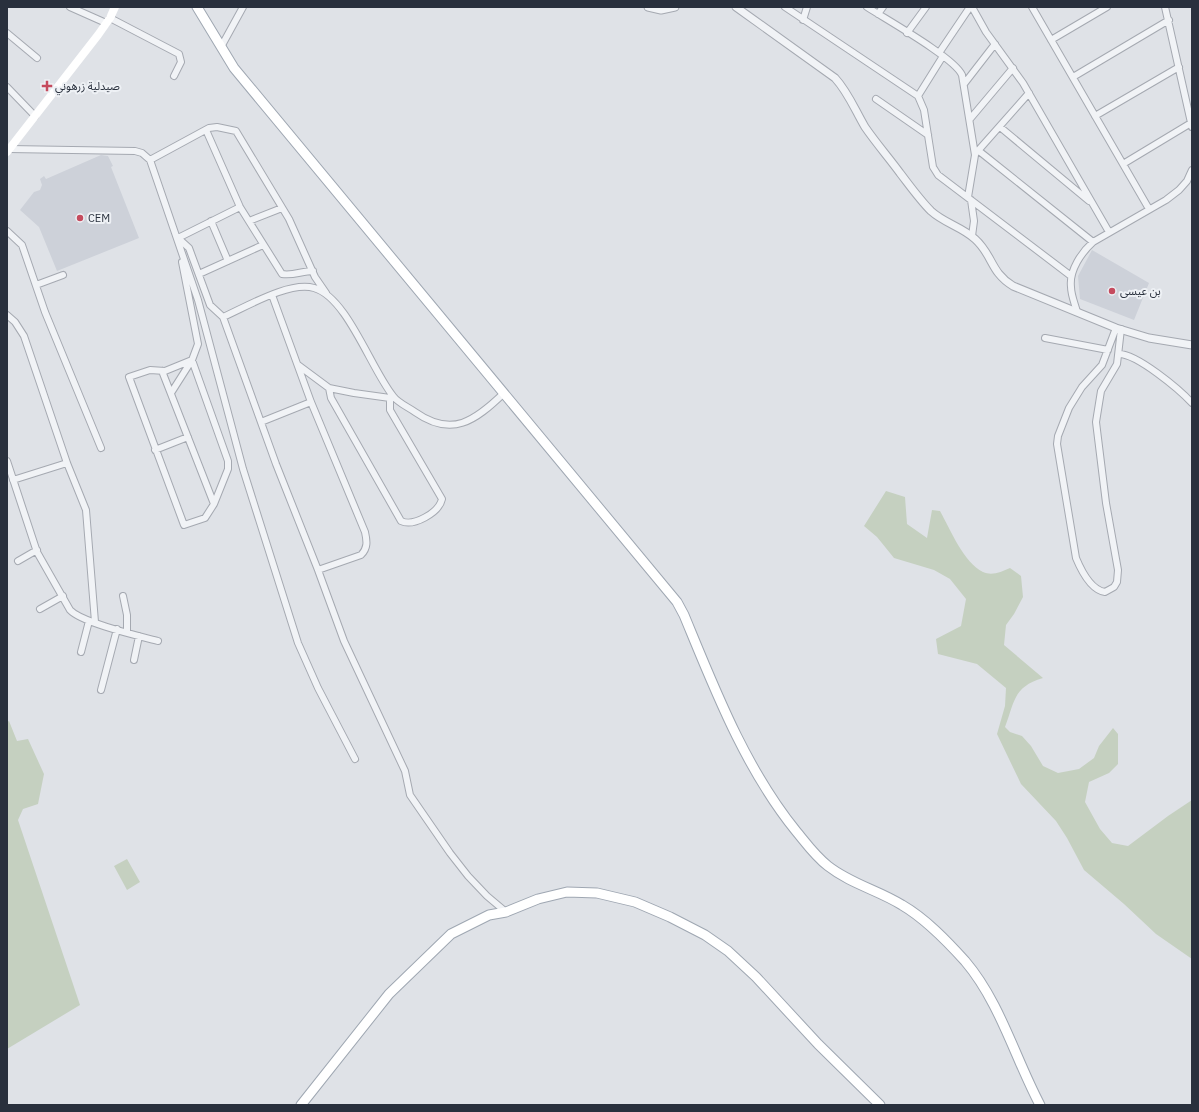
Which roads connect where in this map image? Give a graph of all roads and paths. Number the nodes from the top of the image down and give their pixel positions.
1 (70, 7) edge
2 (115, 7) edge
3 (197, 7) edge
4 (243, 7) edge
5 (648, 7) edge
6 (675, 7) edge
7 (736, 7) edge
8 (785, 7) edge
9 (807, 7) edge
10 (867, 7) edge
11 (884, 7) edge
12 (926, 7) edge
13 (971, 7) edge
14 (1032, 7) edge
15 (1107, 7) edge
16 (1165, 7) edge
17 (878, 14) junction
18 (803, 20) junction
19 (1169, 20) junction
20 (108, 21) junction
21 (7, 33) edge
22 (907, 33) junction
23 (1051, 40) junction
24 (995, 44) junction
25 (221, 47) junction
26 (941, 55) junction
27 (37, 58) dead end
28 (1179, 67) junction
29 (1013, 68) junction
30 (174, 76) dead end
31 (1073, 77) junction
32 (964, 84) junction
33 (7, 87) edge
34 (1029, 93) junction
35 (918, 96) junction
36 (876, 99) dead end
37 (35, 116) junction
38 (1095, 116) junction
39 (970, 119) junction
40 (1192, 125) edge
41 (1000, 127) junction
42 (206, 130) junction
43 (928, 135) junction
44 (8, 151) edge
45 (977, 152) junction
46 (150, 160) junction
47 (1123, 164) junction
48 (1192, 170) edge
49 (970, 198) junction
50 (1093, 204) junction
51 (240, 207) junction
52 (282, 208) junction
53 (1149, 209) junction
54 (210, 221) junction
55 (249, 221) junction
56 (7, 231) edge
57 (1109, 232) junction
58 (972, 236) junction
59 (178, 238) junction
60 (1093, 242) junction
61 (263, 245) junction
62 (228, 261) junction
63 (313, 271) junction
64 (199, 274) junction
65 (63, 276) dead end
66 (1071, 276) junction
67 (36, 285) junction
68 (272, 295) junction
69 (328, 296) junction
70 (1077, 312) junction
71 (7, 315) edge
72 (223, 317) junction
73 (1119, 329) junction
74 (1045, 338) dead end
75 (1192, 345) edge
76 (1108, 350) junction
77 (1119, 354) junction
78 (192, 360) junction
79 (298, 365) junction
80 (162, 372) junction
81 (329, 388) junction
82 (171, 393) junction
83 (504, 394) junction
84 (392, 398) junction
85 (311, 402) junction
86 (1192, 403) edge
87 (261, 422) junction
88 (188, 437) junction
89 (101, 448) dead end
90 (156, 450) junction
91 (7, 461) edge
92 (67, 463) junction
93 (13, 480) junction
94 (214, 504) junction
95 (37, 550) junction
96 (18, 562) dead end
97 (318, 570) junction
98 (62, 596) junction
99 (123, 596) dead end
100 (40, 608) dead end
101 (92, 621) junction
102 (117, 629) junction
103 (127, 632) junction
104 (139, 636) junction
105 (158, 641) dead end
106 (81, 652) dead end
107 (134, 660) dead end
108 (101, 690) dead end
109 (355, 759) dead end
110 (506, 912) junction
111 (301, 1105) edge
112 (880, 1105) edge
113 (1040, 1105) edge

1 - 20 street
2 - 20 main road
3 - 25 main road
4 - 25 street
5 - 6 street
7 - 58 street
8 - 18 street
9 - 18 street
10 - 17 street
11 - 17 street
12 - 22 street
13 - 24 street
13 - 26 street
14 - 23 street
15 - 23 street
16 - 19 street
17 - 22 street
18 - 35 street
19 - 28 street
19 - 31 street
20 - 30 street
20 - 37 main road
21 - 27 street
22 - 26 street
23 - 31 street
24 - 29 street
24 - 32 street
25 - 83 main road
26 - 32 street
26 - 35 street
28 - 38 street
28 - 40 street
29 - 34 street
29 - 39 street
31 - 38 street
32 - 39 street
33 - 37 street
34 - 41 street
34 - 50 street
35 - 43 street
36 - 43 street
37 - 44 main road
38 - 47 street
39 - 45 street
40 - 47 street
41 - 45 street
41 - 50 street
42 - 46 street
42 - 51 street
42 - 52 street
43 - 49 street
44 - 46 street
45 - 49 street
45 - 60 street
46 - 59 street
47 - 53 street
48 - 53 street
49 - 58 street
49 - 66 street
50 - 57 street
51 - 54 street
51 - 55 street
52 - 55 street
52 - 63 street
53 - 57 street
54 - 59 street
54 - 62 street
55 - 61 street
56 - 67 street
57 - 60 street
58 - 70 street
59 - 64 street
59 - 78 street
59 - 109 street
60 - 66 street
61 - 62 street
61 - 63 street
62 - 64 street
63 - 69 street
64 - 72 street
65 - 67 street
66 - 70 street
67 - 89 street
68 - 69 street
68 - 72 street
68 - 79 street
69 - 84 street
70 - 73 street
71 - 92 street
72 - 87 street
73 - 75 street
73 - 76 street
73 - 77 street
74 - 76 street
76 - 77 street
77 - 86 street
78 - 80 street
78 - 82 street
78 - 94 street
79 - 81 street
79 - 85 street
80 - 82 street
80 - 90 street
81 - 84 street
81 - 84 street
82 - 88 street
83 - 84 street
83 - 113 main road
85 - 87 street
85 - 97 street
87 - 97 street
88 - 90 street
88 - 94 street
90 - 94 street
91 - 93 street
92 - 93 street
92 - 101 street
93 - 95 street
95 - 96 street
95 - 98 street
97 - 110 street
98 - 100 street
98 - 101 street
99 - 103 street
101 - 102 street
101 - 106 street
102 - 103 street
102 - 108 street
103 - 104 street
104 - 105 street
104 - 107 street
110 - 111 main road
110 - 112 main road

